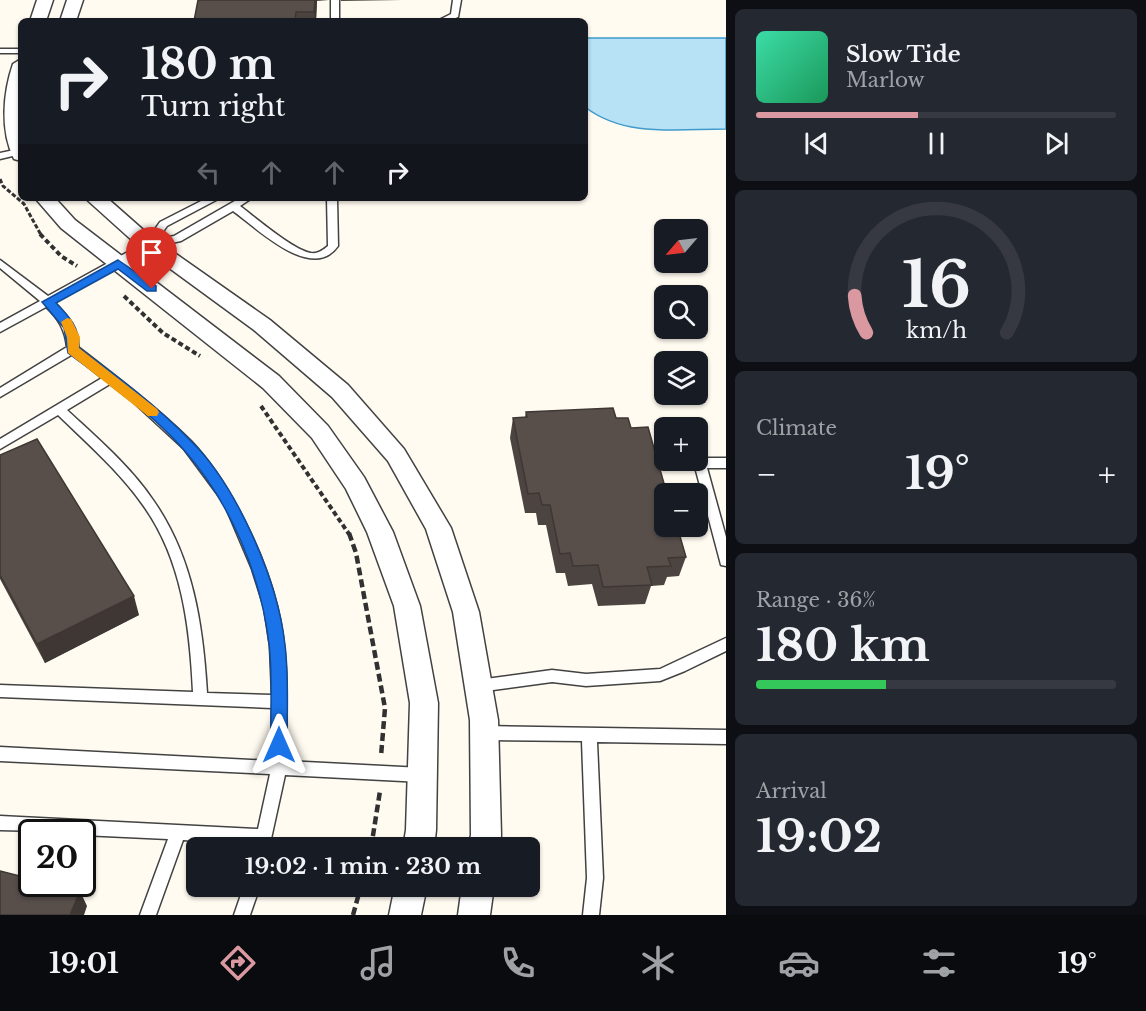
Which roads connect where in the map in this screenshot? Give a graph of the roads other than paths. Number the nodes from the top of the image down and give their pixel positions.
1 (45, 0) edge
2 (75, 0) edge
3 (334, 0) edge
4 (457, 0) edge
5 (39, 18) edge
6 (69, 18) edge
7 (335, 18) edge
8 (448, 18) edge
9 (0, 51) edge
10 (18, 51) edge
11 (18, 72) edge
12 (18, 150) edge
13 (18, 154) edge
14 (0, 156) edge
15 (48, 201) edge
16 (98, 201) edge
17 (209, 201) edge
18 (243, 201) edge
19 (332, 201) edge
20 (234, 207) junction
21 (150, 244) junction
22 (0, 263) edge
23 (118, 263) junction
24 (48, 302) junction
25 (0, 328) edge
26 (73, 350) junction
27 (109, 379) junction
28 (0, 393) edge
29 (59, 409) junction
30 (0, 445) edge
31 (726, 463) edge
32 (726, 561) edge
33 (726, 644) edge
34 (478, 686) junction
35 (0, 691) edge
36 (200, 699) junction
37 (279, 702) junction
38 (485, 733) junction
39 (589, 735) junction
40 (726, 737) edge
41 (0, 754) edge
42 (279, 768) junction
43 (422, 775) junction
44 (0, 823) edge
45 (178, 832) junction
46 (220, 837) edge
47 (263, 837) edge
48 (420, 837) edge
49 (486, 837) edge
50 (249, 897) edge
51 (409, 897) edge
52 (476, 897) edge
53 (148, 915) edge
54 (243, 915) edge
55 (405, 915) edge
56 (474, 915) edge
57 (591, 915) edge

1 - 5 street
2 - 6 street
3 - 7 lane
4 - 8 lane
9 - 10 lane
11 - 12 street
13 - 14 lane
15 - 23 street
16 - 21 street
17 - 21 lane
18 - 20 lane
19 - 20 lane
20 - 21 lane
21 - 23 lane
21 - 34 street
22 - 24 lane
23 - 24 lane
23 - 43 street
24 - 25 lane
24 - 26 lane
26 - 27 lane
26 - 28 lane
27 - 29 lane
27 - 37 lane
29 - 30 lane
29 - 36 lane
31 - 32 lane
33 - 34 lane
34 - 38 street
35 - 36 lane
36 - 37 lane
37 - 42 lane
38 - 39 lane
38 - 49 street
39 - 40 lane
39 - 57 lane
41 - 42 lane
42 - 43 lane
42 - 47 lane
43 - 48 street
44 - 45 lane
45 - 46 lane
45 - 53 lane
50 - 54 lane
51 - 55 street
52 - 56 street

